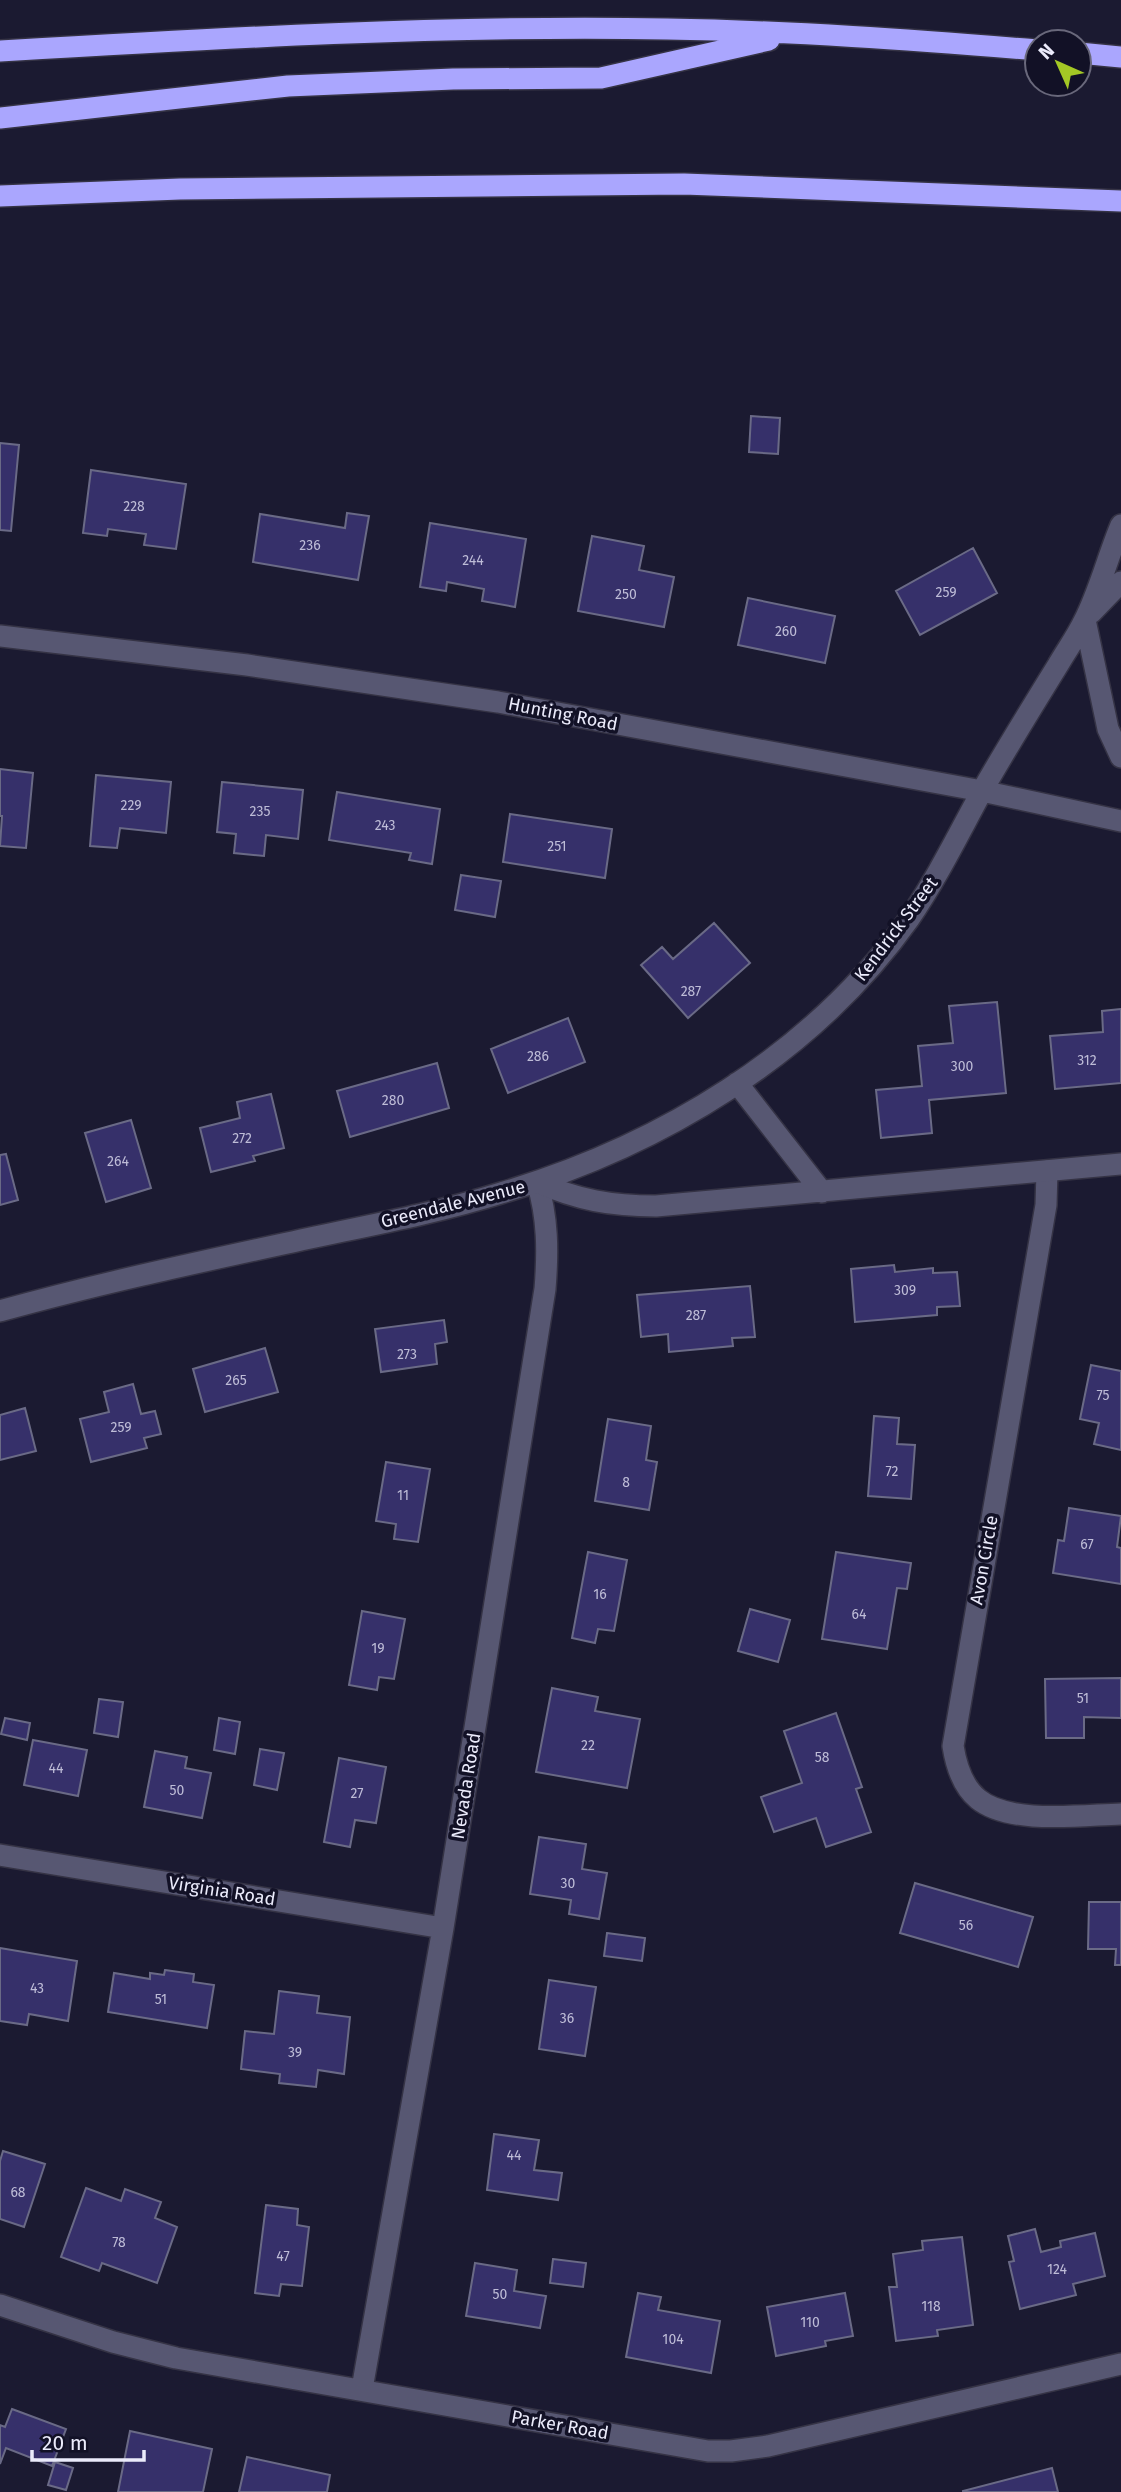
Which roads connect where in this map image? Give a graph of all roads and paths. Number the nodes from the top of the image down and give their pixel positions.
1 (799, 34) junction
2 (1023, 49) edge
3 (0, 51) edge
4 (1093, 54) edge
5 (1121, 57) edge
6 (0, 118) edge
7 (0, 196) edge
8 (1121, 201) edge
9 (1121, 525) edge
10 (1121, 582) edge
11 (1085, 620) junction
12 (0, 636) edge
13 (1121, 757) edge
14 (982, 791) junction
15 (1121, 821) edge
16 (737, 1083) junction
17 (1121, 1164) edge
18 (1047, 1171) junction
19 (537, 1182) junction
20 (822, 1192) junction
21 (0, 1311) edge
22 (1121, 1814) edge
23 (0, 1855) edge
24 (443, 1928) junction
25 (0, 2305) edge
26 (1121, 2364) edge
27 (362, 2389) junction

1 - 2 highway
1 - 3 highway
1 - 6 highway
4 - 5 highway
7 - 8 highway
9 - 11 street, Kendrick Street
10 - 11 street, Kendrick Street
11 - 13 street
11 - 14 street, Kendrick Street
12 - 14 street, Hunting Road
14 - 15 street, Hunting Road
14 - 16 street, Kendrick Street
16 - 19 street, Kendrick Street
16 - 20 street
17 - 18 street, Greendale Avenue
18 - 20 street, Greendale Avenue
18 - 22 street, Avon Circle
19 - 20 street, Greendale Avenue
19 - 21 street, Greendale Avenue
19 - 24 street, Nevada Road
23 - 24 street, Virginia Road
24 - 27 street, Nevada Road
25 - 27 street, Parker Road
26 - 27 street, Parker Road

